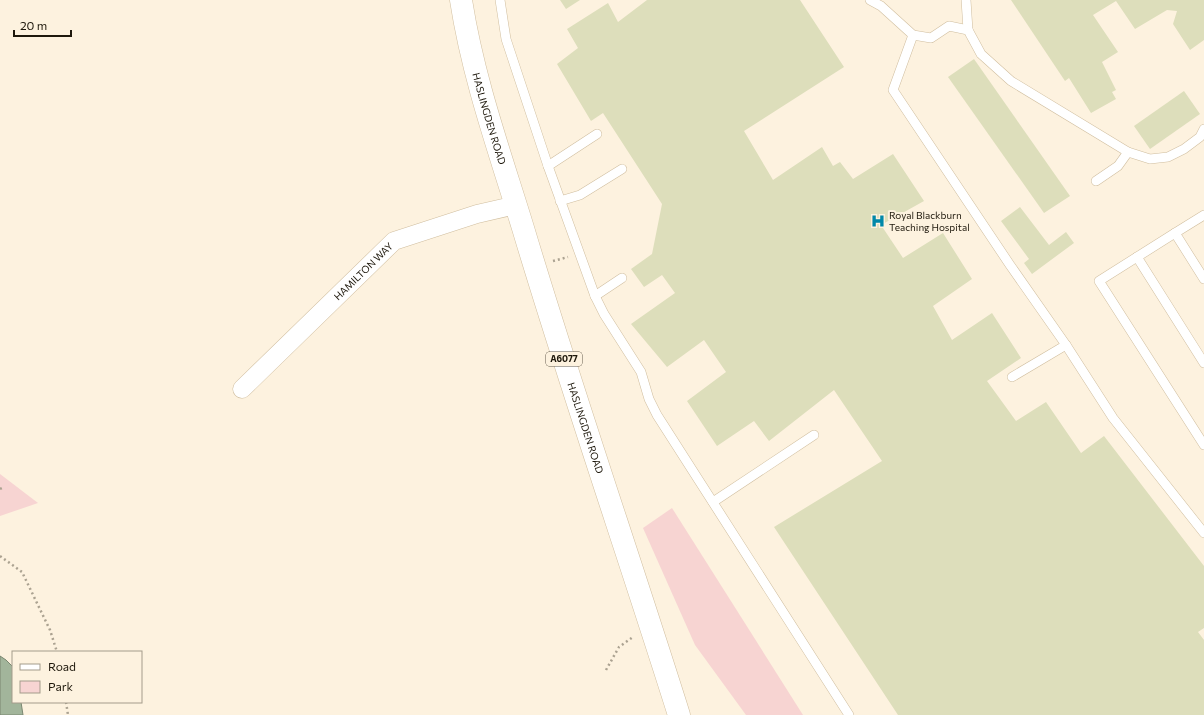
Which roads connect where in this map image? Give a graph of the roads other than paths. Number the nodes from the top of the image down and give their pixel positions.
1 (461, 0) edge
2 (500, 0) edge
3 (870, 0) edge
4 (966, 0) edge
5 (968, 30) junction
6 (914, 35) junction
7 (1204, 129) edge
8 (597, 134) dead end
9 (1128, 152) junction
10 (548, 166) junction
11 (622, 169) dead end
12 (1096, 181) dead end
13 (560, 201) junction
14 (516, 204) junction
15 (1204, 215) edge
16 (1175, 233) junction
17 (1137, 258) junction
18 (622, 278) dead end
19 (1204, 279) edge
20 (595, 296) junction
21 (1066, 344) junction
22 (1204, 363) edge
23 (1012, 377) dead end
24 (242, 389) dead end
25 (814, 434) dead end
26 (1204, 445) edge
27 (713, 502) junction
28 (1204, 533) edge
29 (679, 715) edge
30 (849, 715) edge

1 - 14 highway, HASLINGDEN ROAD / A6077
2 - 10 lane
3 - 6 lane
4 - 5 lane
5 - 6 lane
5 - 9 lane
6 - 21 lane
7 - 9 lane
8 - 10 lane
9 - 12 lane
10 - 13 lane
11 - 13 lane
13 - 20 lane
14 - 24 street, HAMILTON WAY
14 - 29 highway, HASLINGDEN ROAD / A6077
15 - 16 lane
16 - 17 lane
16 - 19 lane
17 - 22 lane
17 - 26 lane
18 - 20 lane
20 - 27 lane
21 - 23 lane
21 - 28 lane
25 - 27 lane
27 - 30 lane

